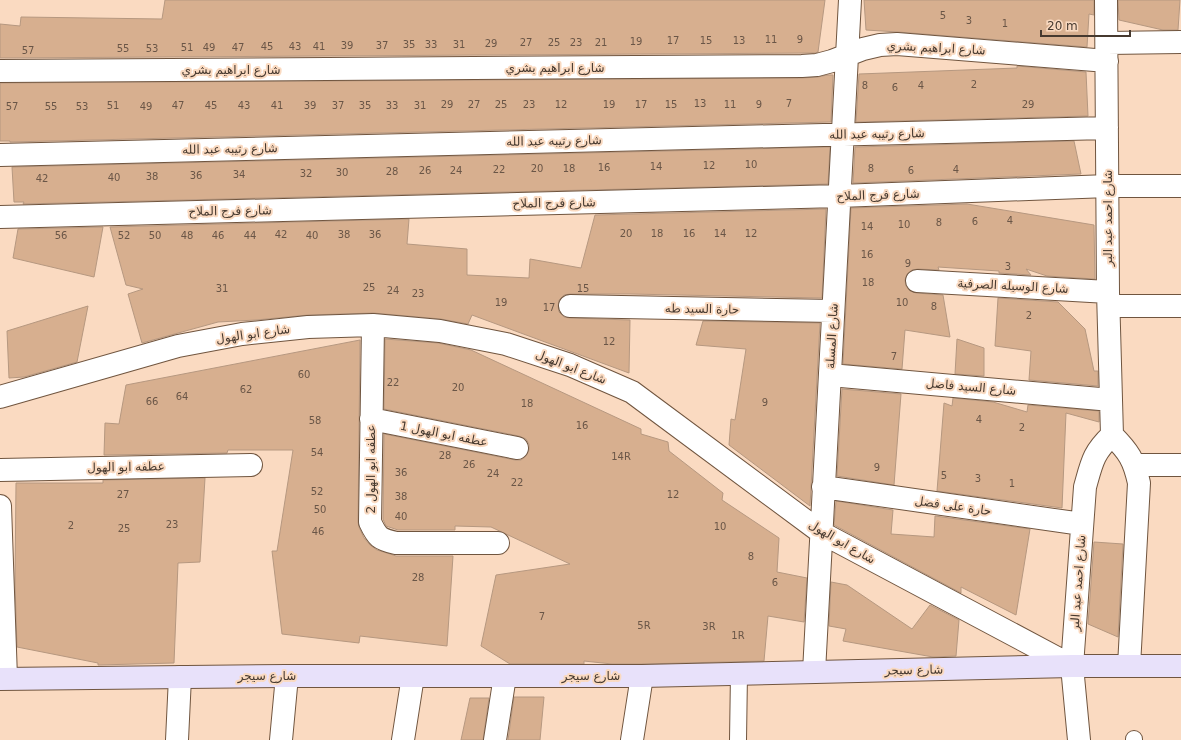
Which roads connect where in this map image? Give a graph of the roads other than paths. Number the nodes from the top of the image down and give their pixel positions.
1 (850, 0) edge
2 (1106, 0) edge
3 (1181, 42) edge
4 (1107, 52) junction
5 (846, 55) junction
6 (0, 72) edge
7 (1107, 128) junction
8 (843, 135) junction
9 (0, 155) edge
10 (1108, 186) junction
11 (1181, 186) edge
12 (839, 196) junction
13 (0, 217) edge
14 (917, 281) dead end
15 (1109, 299) junction
16 (570, 306) dead end
17 (1181, 306) edge
18 (833, 312) junction
19 (373, 325) junction
20 (830, 375) junction
21 (0, 397) edge
22 (1112, 400) junction
23 (371, 419) junction
24 (1112, 435) junction
25 (517, 448) dead end
26 (251, 465) dead end
27 (1135, 465) junction
28 (1181, 465) edge
29 (0, 470) edge
30 (824, 487) junction
31 (0, 506) edge
32 (1082, 524) junction
33 (822, 533) junction
34 (498, 543) dead end
35 (1072, 666) junction
36 (1129, 666) junction
37 (1181, 666) edge
38 (814, 672) junction
39 (738, 673) junction
40 (287, 676) junction
41 (413, 676) junction
42 (505, 676) junction
43 (642, 676) junction
44 (180, 677) junction
45 (3, 678) edge
46 (177, 740) edge
47 (281, 740) edge
48 (403, 740) edge
49 (495, 740) edge
50 (632, 740) edge
51 (738, 740) edge
52 (1079, 740) edge

1 - 5 street, شارع المسلة
2 - 4 street, شارع احمد عبد البر
3 - 4 street, شارع ابراهيم بشري
4 - 5 street, شارع ابراهيم بشري
4 - 7 street, شارع احمد عبد البر
5 - 6 street, شارع ابراهيم بشري
5 - 8 street, شارع المسلة
7 - 8 street, شارع رتيبه عبد الله
7 - 10 street, شارع احمد عبد البر
8 - 9 street, شارع رتيبه عبد الله
8 - 12 street, شارع المسلة
10 - 11 street, شارع فرج الملاح
10 - 12 street, شارع فرج الملاح
10 - 15 street, شارع احمد عبد البر
12 - 13 street, شارع فرج الملاح
12 - 18 street, شارع المسلة
14 - 15 street, شارع الوسيله الصرفية
15 - 17 street, شارع الوسيله الصرفية
15 - 22 street, شارع احمد عبد البر
16 - 18 street, حارة السيد طه
18 - 20 street, شارع المسلة
19 - 21 street, شارع ابو الهول
19 - 23 street, عطفه ابو الهول 2
19 - 33 street, شارع ابو الهول
20 - 22 street, شارع السيد فاضل
20 - 30 street, شارع المسلة
22 - 24 street, شارع احمد عبد البر
23 - 25 street, عطفه ابو الهول 1
23 - 34 street, عطفه ابو الهول 2
24 - 27 street
24 - 32 street, شارع احمد عبد البر
26 - 29 street, عطفه ابو الهول
27 - 28 street
27 - 36 street
30 - 32 street, حارة على فضل
30 - 33 street, شارع المسلة
31 - 45 street
32 - 35 street, شارع احمد عبد البر
33 - 35 street, شارع ابو الهول
33 - 38 street, شارع المسلة
35 - 36 main road, شارع سيجر
35 - 38 main road, شارع سيجر
35 - 52 street, شارع احمد عبد البر
36 - 37 main road, شارع سيجر
38 - 39 main road, شارع سيجر
39 - 43 main road, شارع سيجر
39 - 51 lane
40 - 41 main road, شارع سيجر
40 - 44 main road, شارع سيجر
40 - 47 street
41 - 42 main road, شارع سيجر
41 - 48 street
42 - 43 main road, شارع سيجر
42 - 49 street
43 - 50 street
44 - 45 main road, شارع سيجر
44 - 46 street

